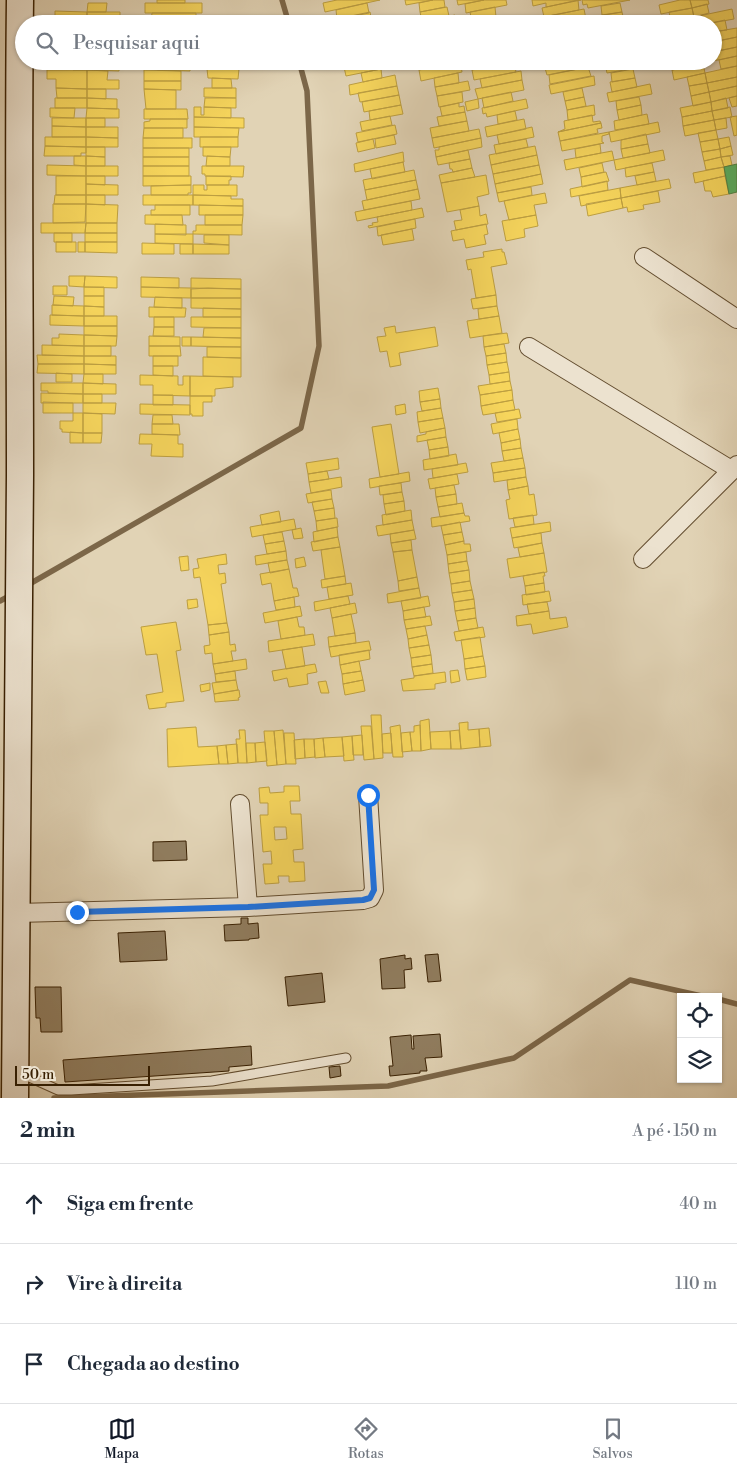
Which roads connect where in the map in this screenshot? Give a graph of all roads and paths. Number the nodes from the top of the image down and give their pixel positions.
1 (20, 0) edge
2 (20, 15) edge
3 (19, 70) edge
4 (644, 257) dead end
5 (737, 319) edge
6 (529, 347) dead end
7 (734, 467) edge
8 (643, 559) dead end
9 (368, 795) dead end
10 (240, 804) dead end
11 (248, 907) junction
12 (17, 913) junction
13 (346, 1058) dead end
14 (15, 1084) edge

1 - 2 main road
3 - 12 main road
4 - 5 street
6 - 7 street
7 - 8 street
9 - 11 street
10 - 11 street
11 - 12 street
12 - 14 main road
13 - 14 lane

